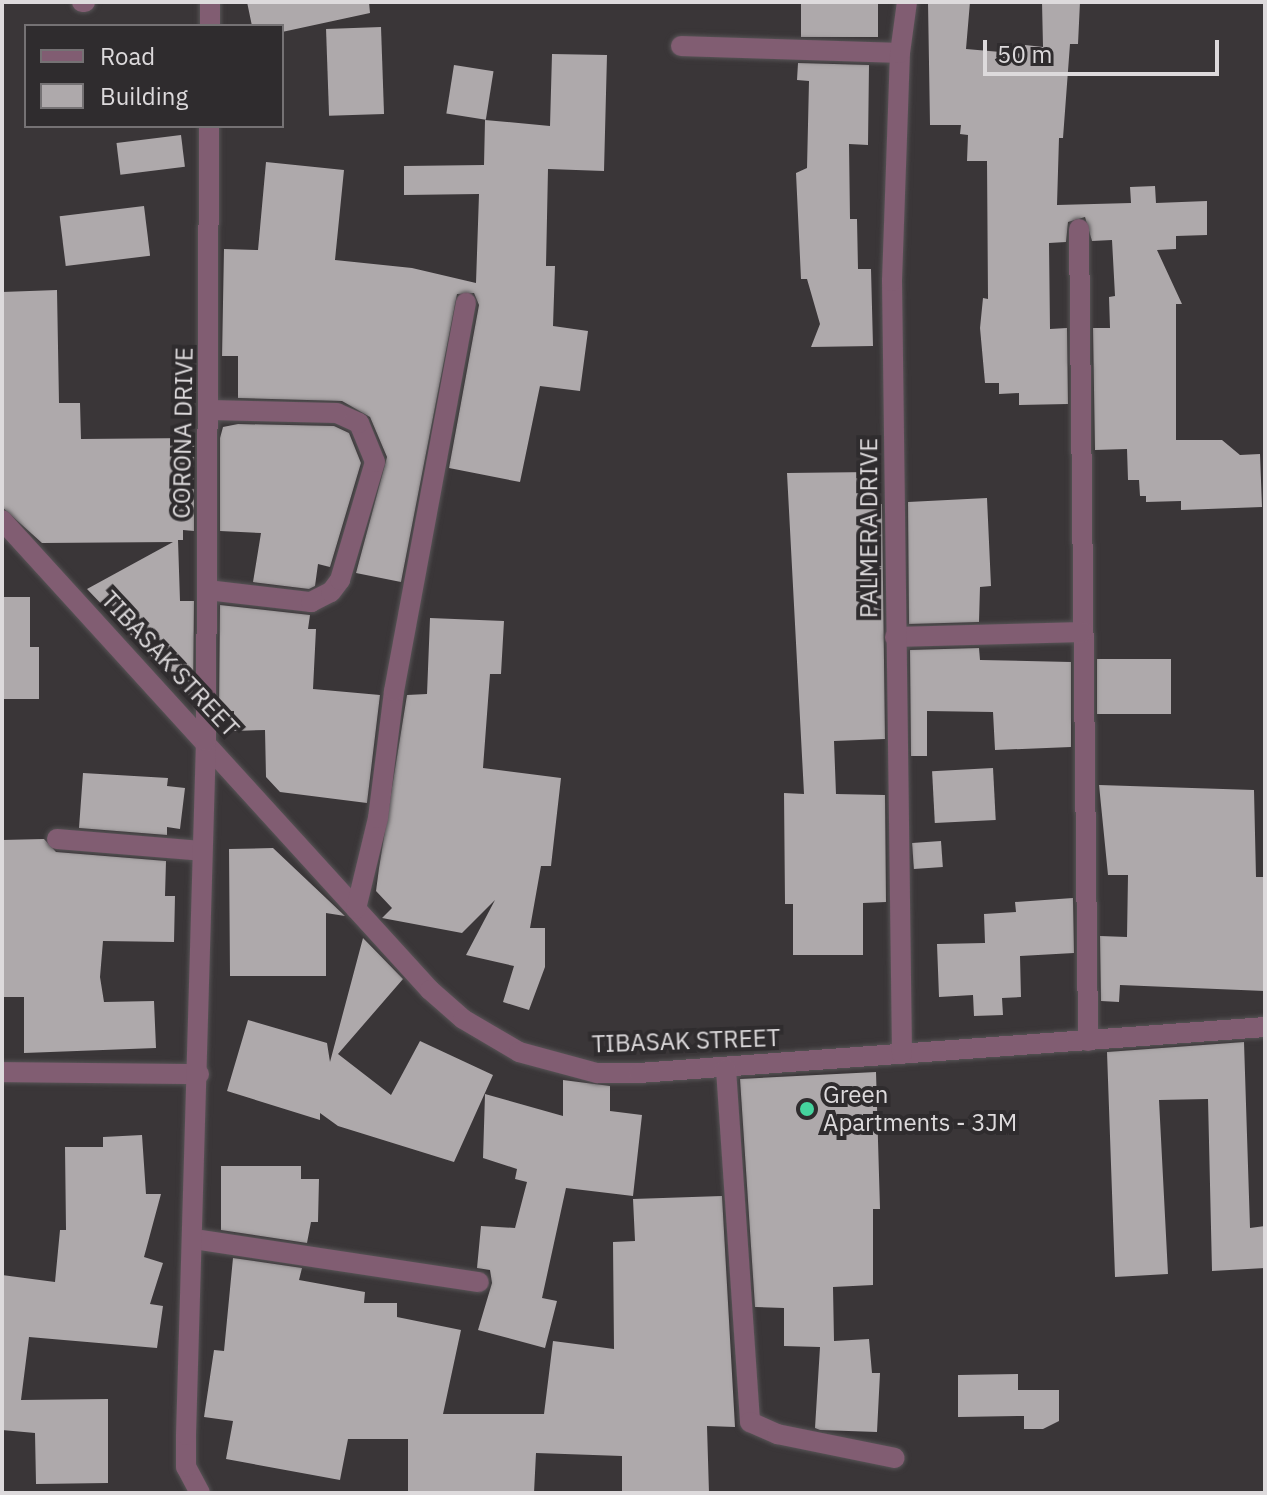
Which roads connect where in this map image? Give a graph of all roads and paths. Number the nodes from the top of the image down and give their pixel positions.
1 (210, 2) edge
2 (907, 2) edge
3 (210, 24) edge
4 (681, 46) dead end
5 (900, 53) junction
6 (209, 128) edge
7 (1079, 229) dead end
8 (466, 303) dead end
9 (209, 410) junction
10 (2, 520) edge
11 (207, 590) junction
12 (1083, 632) junction
13 (895, 637) junction
14 (206, 741) junction
15 (57, 839) dead end
16 (202, 851) junction
17 (356, 909) junction
18 (1265, 1027) edge
19 (1088, 1041) junction
20 (902, 1054) junction
21 (726, 1069) junction
22 (2, 1072) edge
23 (199, 1074) junction
24 (194, 1239) junction
25 (479, 1282) dead end
26 (895, 1458) dead end
27 (200, 1493) edge

1 - 3 street
2 - 5 street, PALMERA DRIVE
4 - 5 street
5 - 13 street, PALMERA DRIVE
6 - 9 street, CORONA DRIVE
7 - 12 street
8 - 17 street
9 - 11 street, CORONA DRIVE
9 - 11 street
10 - 14 street, TIBASAK STREET
11 - 14 street, CORONA DRIVE
12 - 13 street
12 - 19 street
13 - 20 street, PALMERA DRIVE
14 - 16 street, CORONA DRIVE
14 - 17 street, TIBASAK STREET
15 - 16 street
16 - 23 street, CORONA DRIVE
17 - 21 street, TIBASAK STREET
18 - 19 street, TIBASAK STREET
19 - 20 street, TIBASAK STREET
20 - 21 street, TIBASAK STREET
21 - 26 street
22 - 23 street
23 - 24 street, CORONA DRIVE
24 - 25 street
24 - 27 street, CORONA DRIVE

